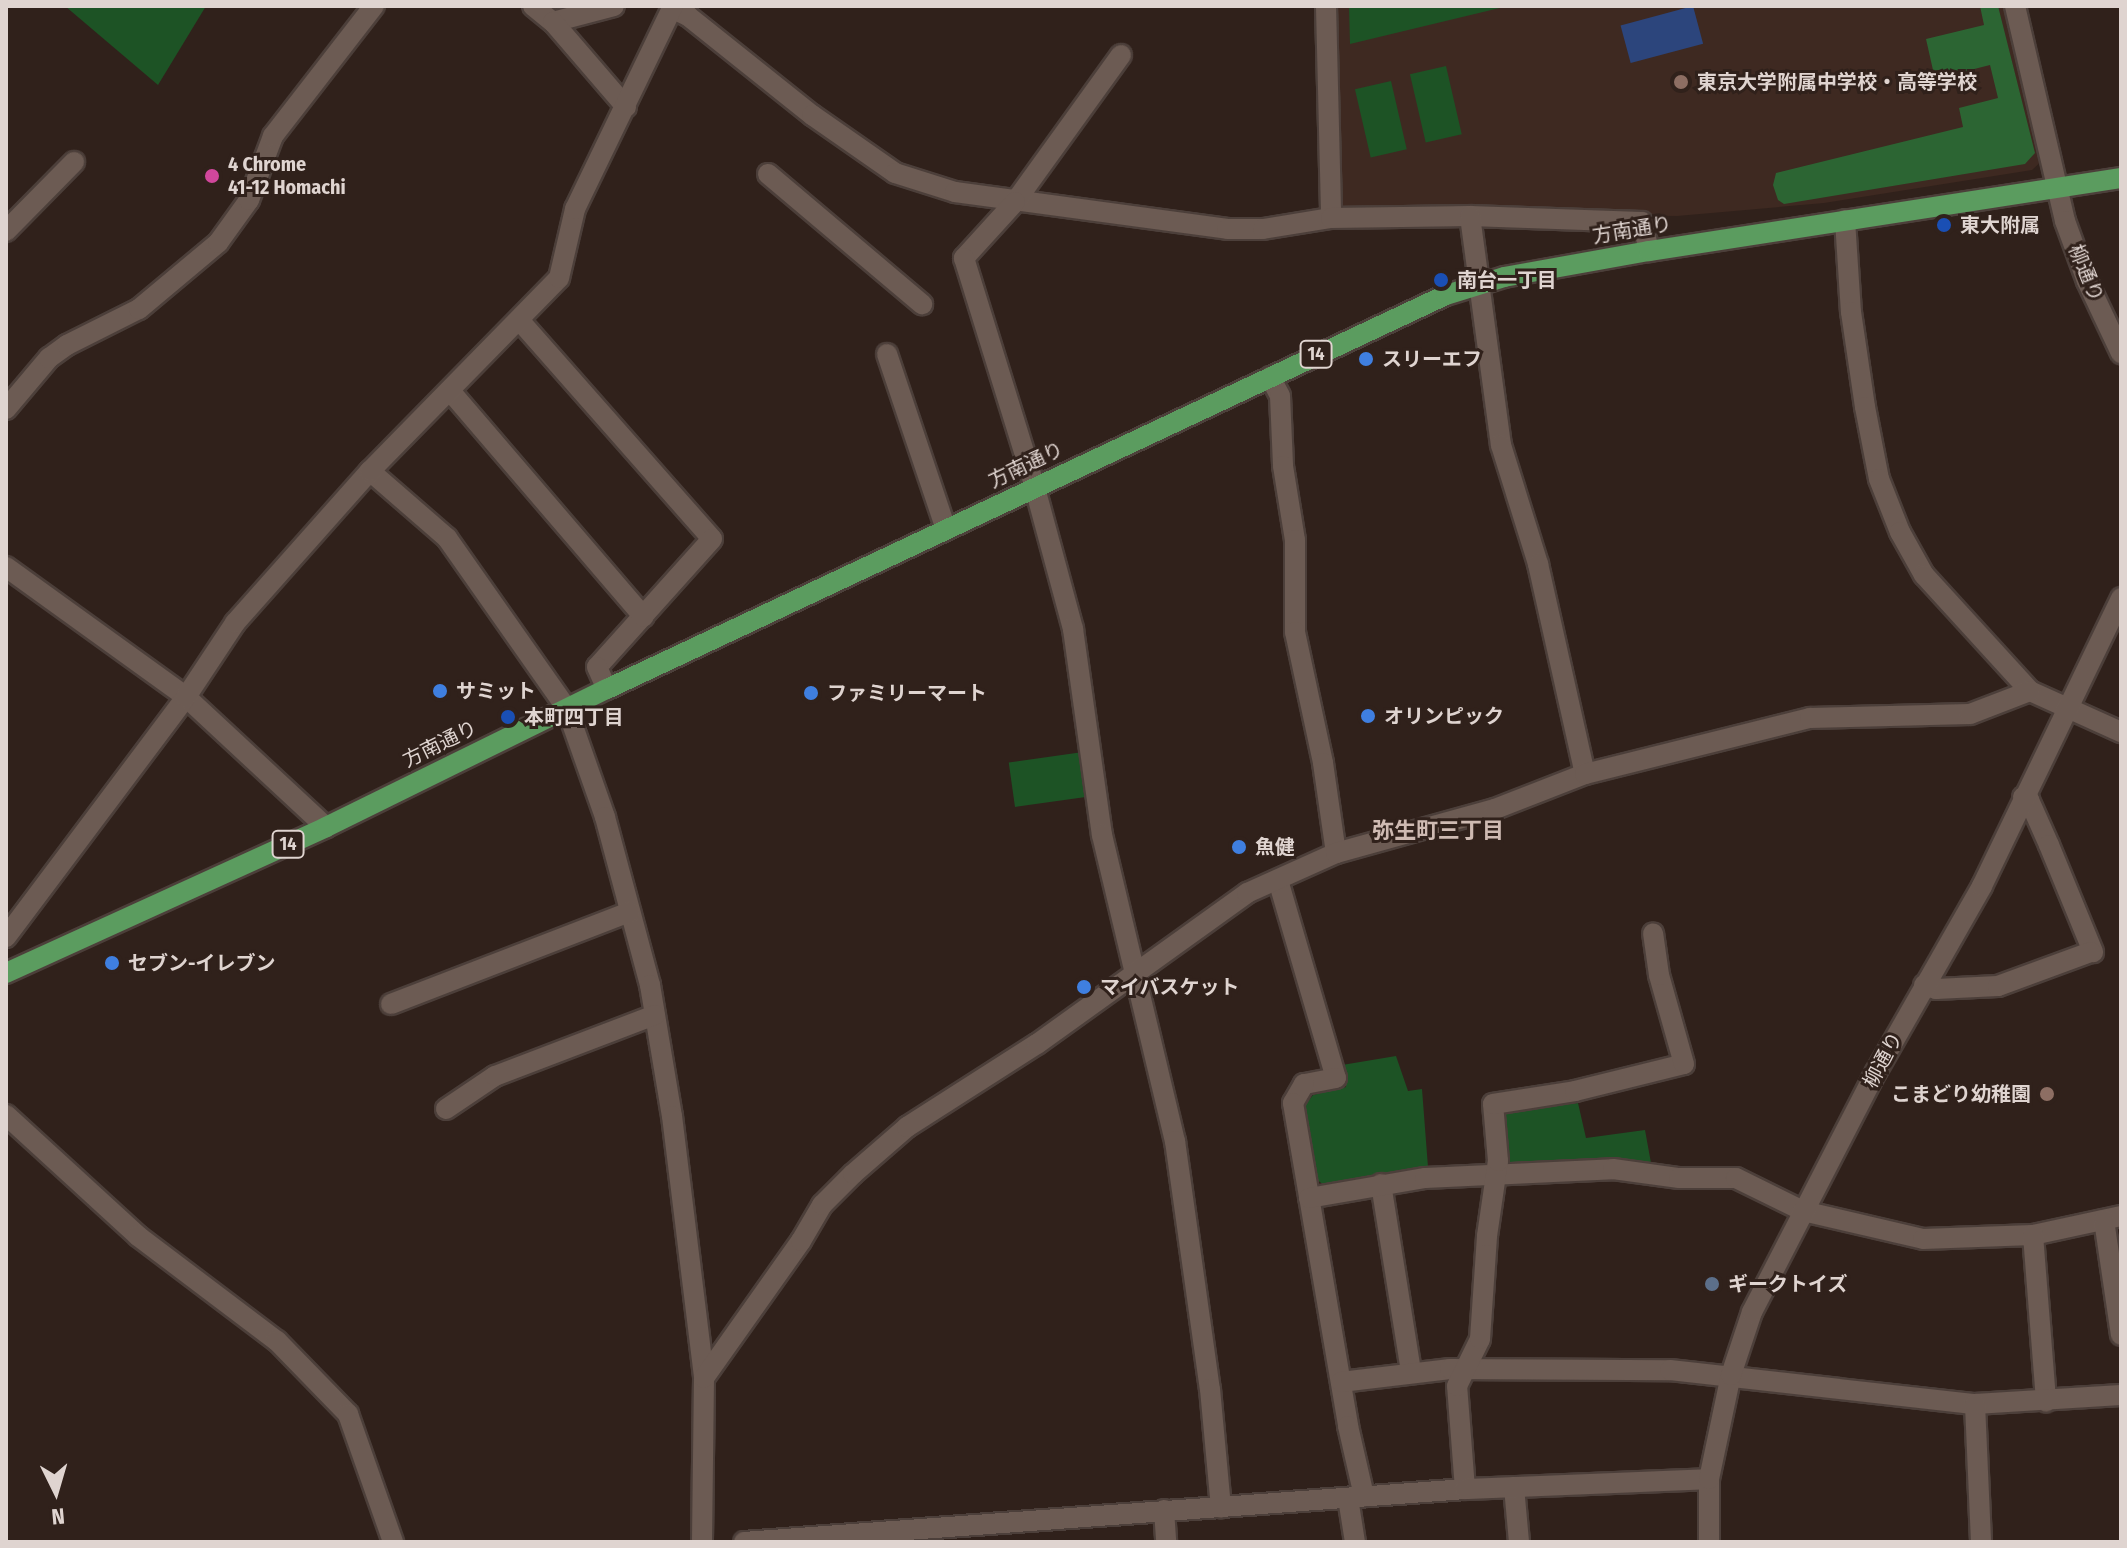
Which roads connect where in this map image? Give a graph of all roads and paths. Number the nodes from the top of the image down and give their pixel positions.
1 (374, 6) edge
2 (533, 6) edge
3 (614, 6) edge
4 (1326, 6) edge
5 (2015, 6) edge
6 (673, 7) edge
7 (553, 22) junction
8 (1121, 55) dead end
9 (626, 107) junction
10 (74, 162) dead end
11 (768, 174) dead end
12 (2121, 178) edge
13 (2058, 189) junction
14 (1015, 202) junction
15 (1470, 216) junction
16 (1331, 218) junction
17 (1845, 220) junction
18 (6, 231) edge
19 (1649, 251) junction
20 (1477, 284) junction
21 (922, 304) dead end
22 (520, 321) junction
23 (2121, 353) edge
24 (887, 354) dead end
25 (1270, 377) junction
26 (451, 392) junction
27 (6, 409) edge
28 (370, 471) junction
29 (1035, 488) junction
30 (946, 529) junction
31 (6, 567) edge
32 (2121, 598) edge
33 (644, 617) junction
34 (2114, 633) edge
35 (607, 689) junction
36 (2030, 691) junction
37 (186, 697) junction
38 (2067, 707) junction
39 (567, 709) junction
40 (2121, 732) edge
41 (1585, 774) junction
42 (2023, 797) junction
43 (326, 827) junction
44 (1336, 853) junction
45 (1278, 880) junction
46 (630, 912) junction
47 (1653, 933) dead end
48 (6, 937) edge
49 (8, 966) edge
50 (1136, 970) junction
51 (1924, 985) junction
52 (391, 1004) dead end
53 (655, 1015) junction
54 (446, 1109) dead end
55 (6, 1115) edge
56 (1495, 1177) junction
57 (1381, 1184) junction
58 (1309, 1198) junction
59 (1803, 1211) junction
60 (2112, 1218) edge
61 (2033, 1235) junction
62 (2121, 1335) edge
63 (1465, 1370) junction
64 (1411, 1372) junction
65 (1731, 1375) junction
66 (704, 1378) junction
67 (1341, 1382) junction
68 (2121, 1395) edge
69 (2046, 1401) junction
70 (1975, 1404) junction
71 (1709, 1479) junction
72 (1514, 1487) junction
73 (1465, 1489) junction
74 (1356, 1497) junction
75 (1221, 1507) junction
76 (1164, 1510) junction
77 (927, 1535) edge
78 (393, 1542) edge
79 (702, 1542) edge
80 (744, 1542) edge
81 (1166, 1542) edge
82 (1355, 1542) edge
83 (1519, 1542) edge
84 (1709, 1542) edge
85 (1981, 1542) edge

1 - 27 street
2 - 7 street
3 - 7 street
4 - 16 street
5 - 13 street, 柳通り
6 - 9 street
6 - 14 street
7 - 9 street
8 - 14 street
9 - 22 street
10 - 18 street
11 - 21 street
12 - 13 main road, 方南通り / 14
13 - 17 main road, 方南通り / 14
13 - 23 street, 柳通り
14 - 16 street
14 - 29 street
15 - 16 street
15 - 19 street
15 - 20 street
17 - 19 main road, 方南通り / 14
17 - 36 street
19 - 20 main road, 方南通り / 14
20 - 25 main road, 方南通り / 14
20 - 41 street
22 - 26 street
22 - 33 street
24 - 30 street
25 - 29 main road, 方南通り / 14
25 - 44 street
26 - 28 street
26 - 33 street
28 - 37 street
28 - 39 street
29 - 30 main road, 方南通り / 14
29 - 50 street
30 - 35 main road, 方南通り / 14
31 - 37 street
32 - 34 street, 柳通り
33 - 35 street
34 - 38 street, 柳通り
35 - 39 main road, 方南通り / 14
36 - 38 street
36 - 41 street
37 - 43 street
37 - 48 street
38 - 40 street
38 - 42 street, 柳通り
39 - 43 main road, 方南通り / 14
39 - 46 street
41 - 44 street
42 - 51 street, 柳通り
42 - 51 street
43 - 49 main road, 方南通り / 14
44 - 45 street
45 - 50 street
45 - 58 street
46 - 52 street
46 - 53 street
47 - 56 street
50 - 66 street
50 - 75 street
51 - 59 street, 柳通り
53 - 54 street
53 - 66 street
55 - 78 street
56 - 57 street
56 - 59 street
56 - 63 street
57 - 58 street
57 - 64 street
58 - 67 street
59 - 61 street
59 - 65 street, 柳通り
60 - 61 street
60 - 62 street
61 - 69 street
63 - 64 street
63 - 65 street
63 - 73 street
64 - 67 street
65 - 70 street
65 - 71 street, 柳通り
66 - 79 street
67 - 74 street
68 - 69 street
69 - 70 street
70 - 85 street
71 - 72 street
71 - 84 street, 柳通り
72 - 73 street
72 - 83 street
73 - 74 street
74 - 75 street
74 - 82 street
75 - 76 street
76 - 77 street
76 - 81 street
77 - 80 street

